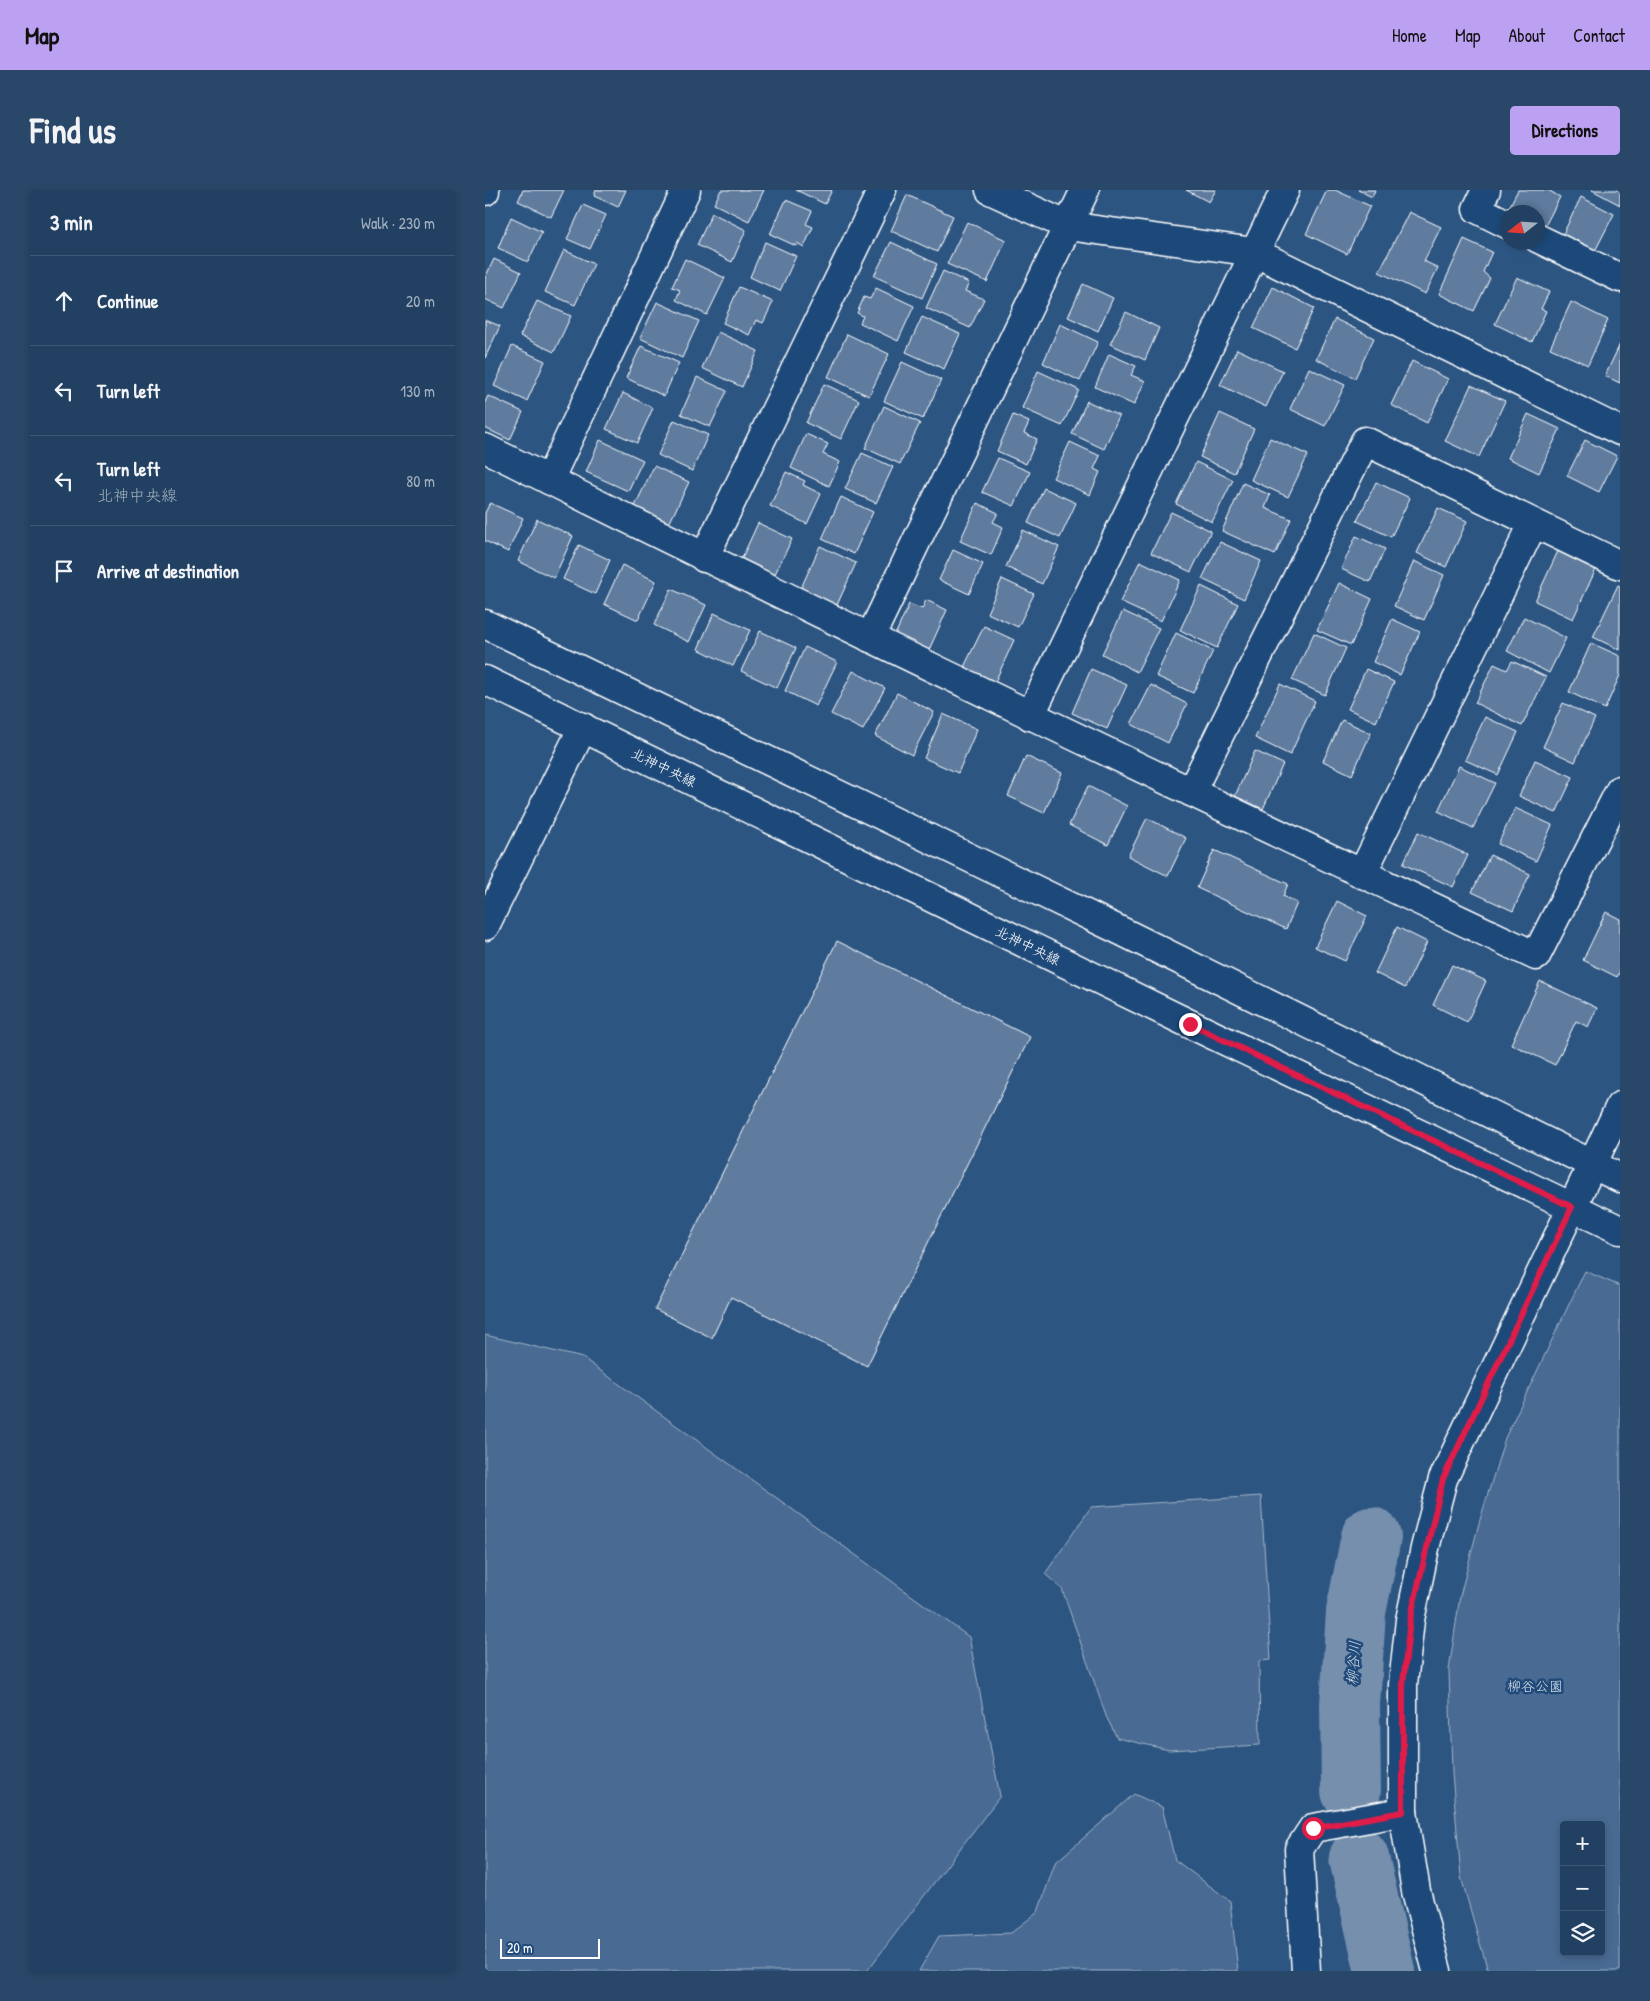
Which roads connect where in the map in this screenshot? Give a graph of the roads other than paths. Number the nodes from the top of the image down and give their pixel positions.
1 (686, 190) edge
2 (882, 190) edge
3 (990, 190) edge
4 (1085, 190) edge
5 (1285, 190) edge
6 (1487, 190) edge
7 (1500, 220) edge
8 (1068, 226) junction
9 (1545, 242) edge
10 (1254, 252) junction
11 (1620, 278) edge
12 (1620, 431) edge
13 (485, 448) edge
14 (549, 480) junction
15 (1533, 524) junction
16 (704, 558) junction
17 (1620, 565) edge
18 (485, 624) edge
19 (870, 638) junction
20 (485, 680) edge
21 (1030, 716) junction
22 (583, 727) junction
23 (1620, 790) edge
24 (1191, 792) junction
25 (1362, 874) junction
26 (485, 926) edge
27 (1620, 1106) edge
28 (1593, 1165) junction
29 (1620, 1178) edge
30 (1572, 1207) junction
31 (1620, 1230) edge
32 (1403, 1812) junction
33 (1306, 1971) edge
34 (1437, 1971) edge

1 - 14 street
2 - 16 street
3 - 8 street
4 - 8 street
5 - 10 street
6 - 7 street
8 - 10 street
8 - 19 street
9 - 11 street
10 - 12 street
10 - 21 street
13 - 14 street
14 - 16 street
15 - 17 street
15 - 24 street
15 - 25 street
16 - 19 street
18 - 28 street
19 - 21 street
20 - 22 street, 北神中央線
21 - 24 street
22 - 26 street
22 - 30 street, 北神中央線
23 - 25 street
24 - 25 street
27 - 28 street
28 - 29 street
28 - 30 street
30 - 31 street, 北神中央線
30 - 32 street
32 - 33 street
32 - 34 street

